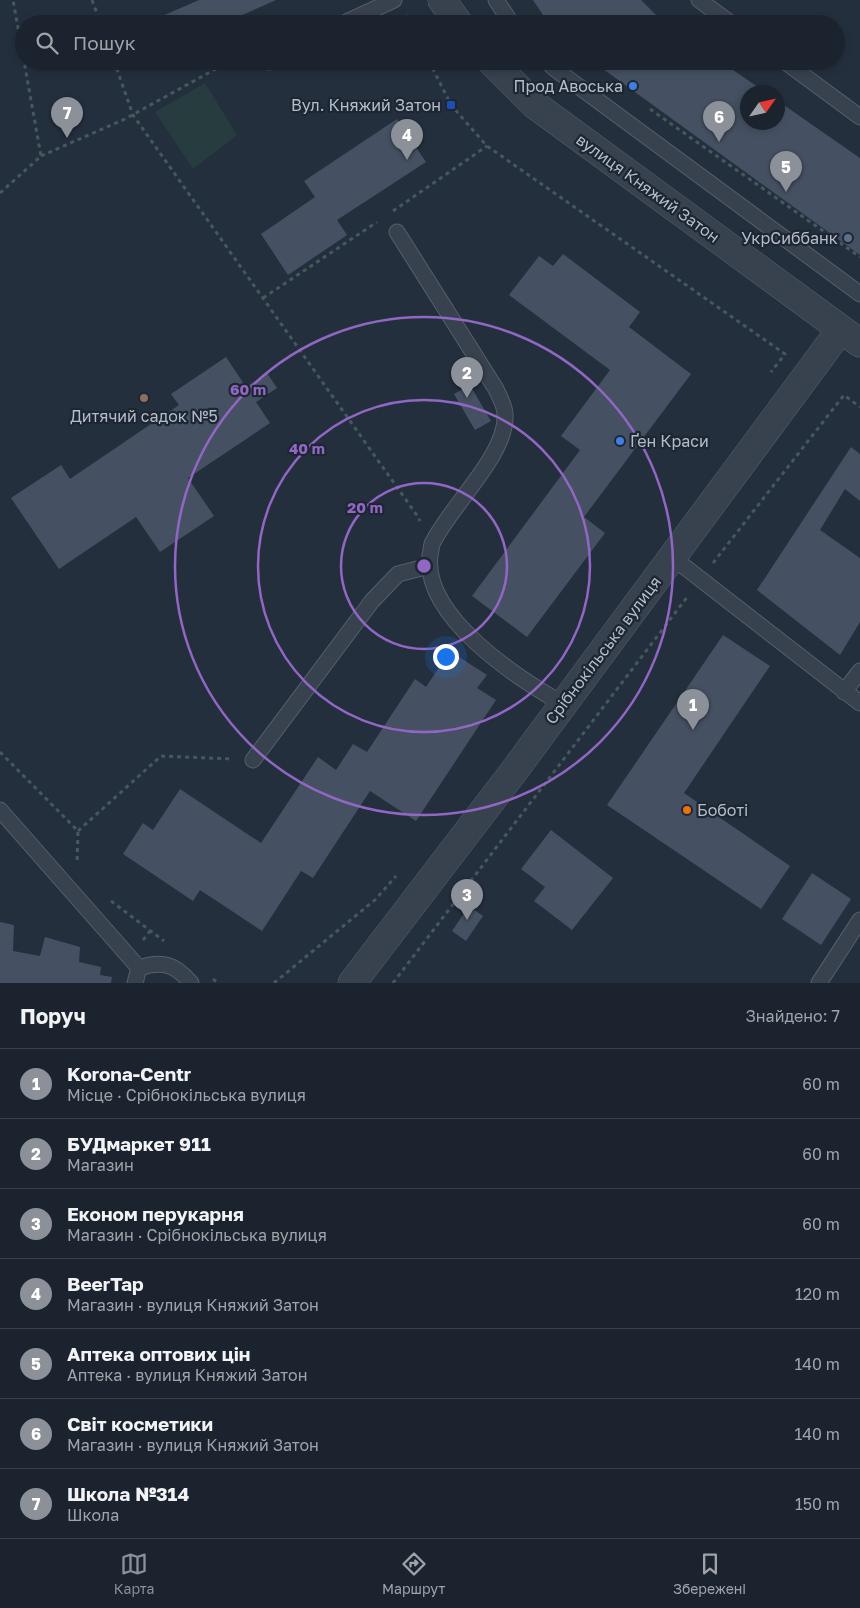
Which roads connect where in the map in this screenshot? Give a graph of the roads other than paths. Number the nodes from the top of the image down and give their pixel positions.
1 (394, 0) edge
2 (442, 0) edge
3 (496, 0) edge
4 (699, 0) edge
5 (362, 15) edge
6 (453, 15) edge
7 (506, 15) edge
8 (720, 15) edge
9 (500, 70) edge
10 (555, 70) edge
11 (796, 70) edge
12 (860, 116) edge
13 (397, 232) dead end
14 (860, 294) edge
15 (850, 336) edge
16 (672, 557) junction
17 (429, 566) junction
18 (860, 671) edge
19 (844, 692) junction
20 (860, 703) edge
21 (563, 704) junction
22 (253, 760) road end
23 (0, 810) edge
24 (860, 920) edge
25 (139, 968) junction
26 (354, 978) edge
27 (135, 983) edge
28 (191, 983) edge
29 (819, 983) edge

1 - 5 lane
2 - 6 street
3 - 7 lane
4 - 8 lane
9 - 15 street, вулиця Княжий Затон
10 - 14 lane
11 - 12 lane
13 - 17 lane
15 - 16 street, Срібнокільська вулиця
16 - 19 lane
16 - 21 street, Срібнокільська вулиця
17 - 21 lane
17 - 22 lane
18 - 19 lane
19 - 20 lane
21 - 26 street, Срібнокільська вулиця
23 - 25 lane
24 - 29 lane
25 - 27 lane
25 - 28 lane

